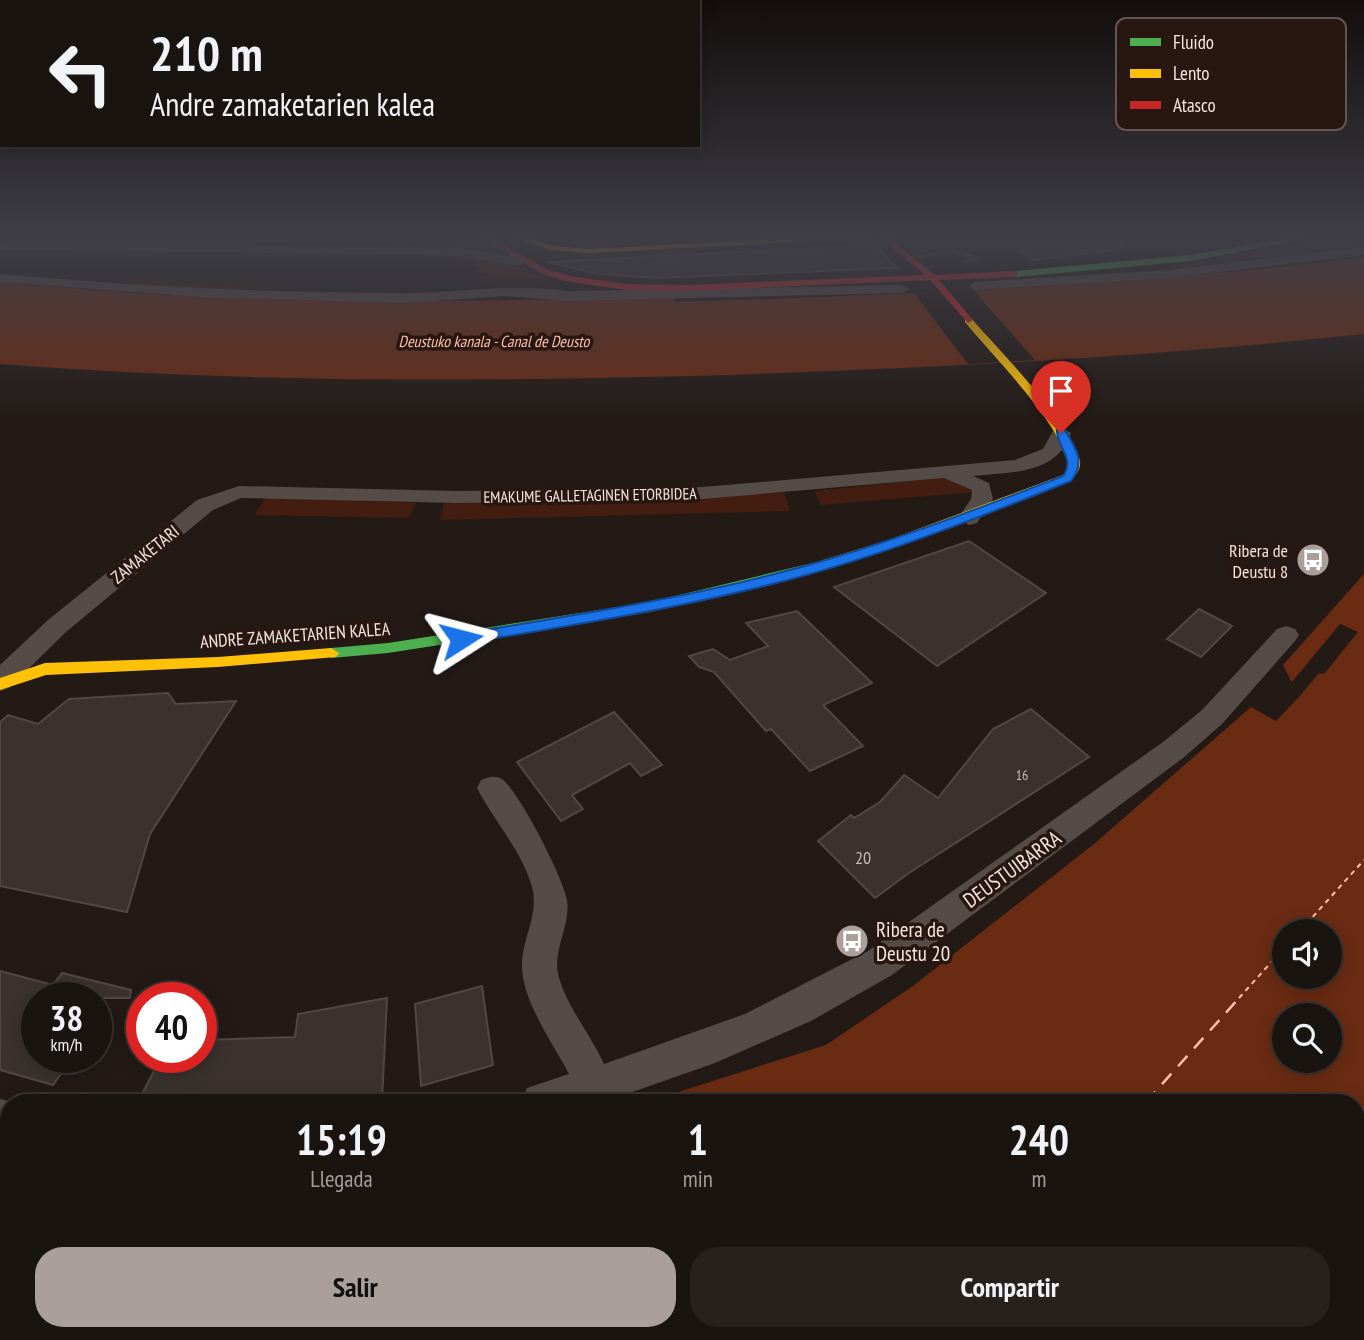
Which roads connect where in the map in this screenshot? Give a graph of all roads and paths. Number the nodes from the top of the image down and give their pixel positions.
1 (951, 299) edge
2 (1061, 433) junction
3 (940, 471) junction
4 (239, 492) joint
5 (969, 518) junction
6 (57, 626) junction
7 (1286, 635) dead end
8 (45, 670) junction
9 (0, 683) edge
10 (492, 789) dead end
11 (594, 1087) junction
12 (569, 1094) edge

1 - 2 main road, ANDRE ZAMAKETARIEN KALEA
2 - 3 street, EMAKUME GALLETAGINEN ETORBIDEA
2 - 5 main road, ANDRE ZAMAKETARIEN KALEA
3 - 4 street, EMAKUME GALLETAGINEN ETORBIDEA
3 - 5 street, EMAKUME GALLETAGINEN ETORBIDEA
4 - 6 street, ZAMAKETARI
5 - 8 main road, ANDRE ZAMAKETARIEN KALEA
6 - 8 street, ZAMAKETARI
6 - 9 street, ZAMAKETARI
7 - 11 street, DEUSTUIBARRA
8 - 9 main road, ANDRE ZAMAKETARIEN KALEA
10 - 11 street
11 - 12 street, DEUSTUIBARRA

